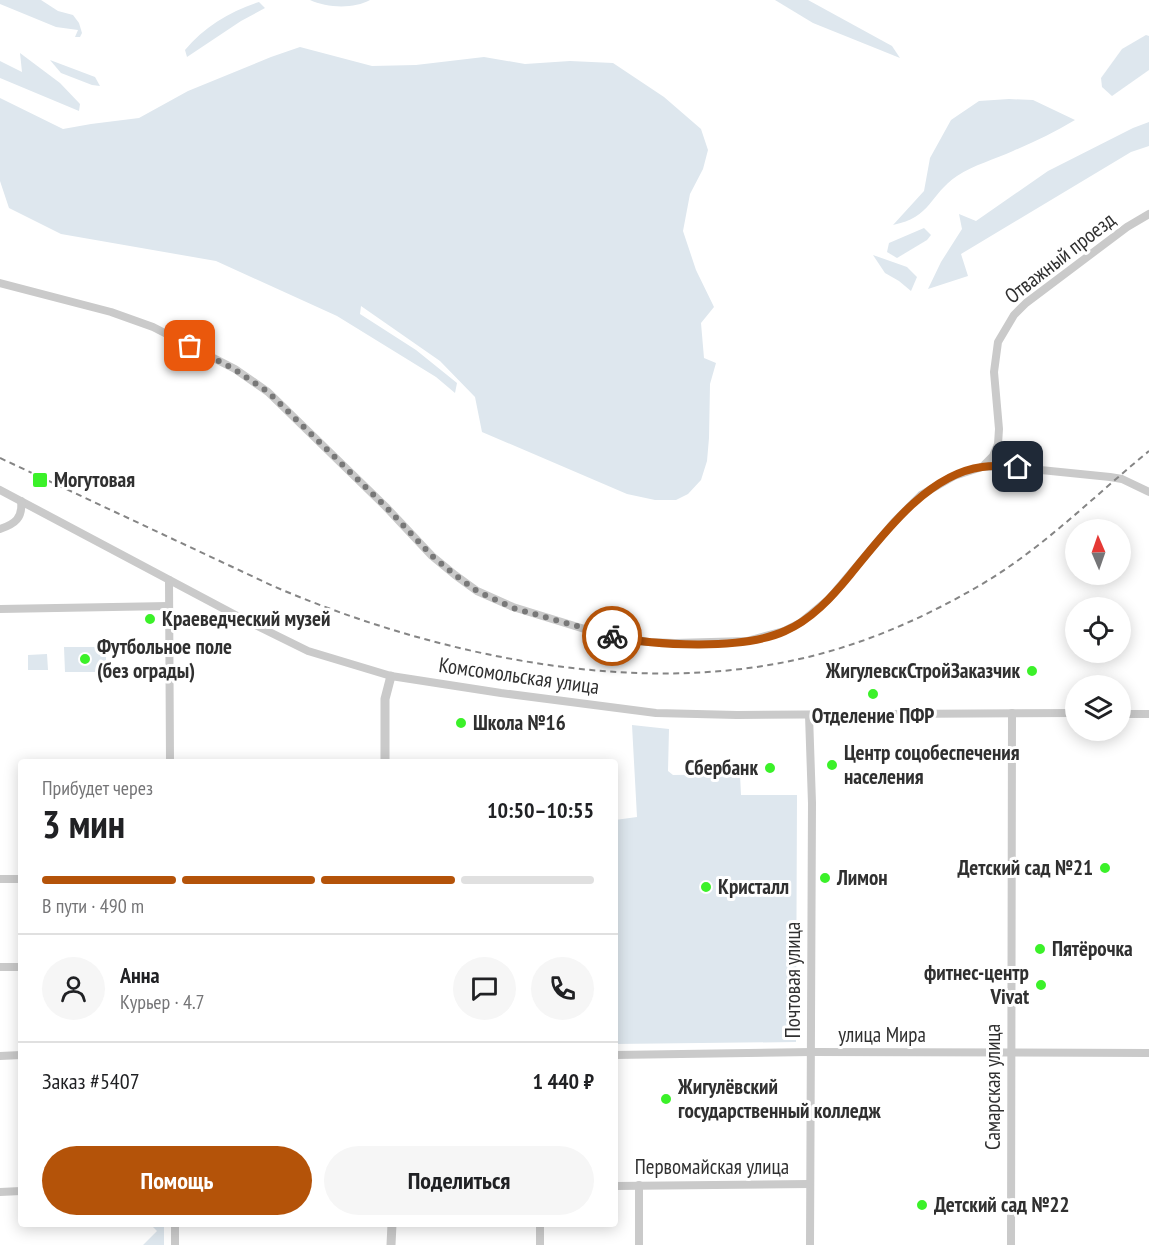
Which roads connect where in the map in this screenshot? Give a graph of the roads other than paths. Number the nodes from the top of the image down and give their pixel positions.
1 (1149, 214) edge
2 (0, 283) edge
3 (982, 467) junction
4 (0, 490) edge
5 (1149, 492) edge
6 (21, 501) junction
7 (0, 529) edge
8 (169, 580) junction
9 (169, 606) junction
10 (0, 609) edge
11 (391, 676) junction
12 (1012, 713) junction
13 (1065, 713) edge
14 (1131, 714) edge
15 (1149, 714) edge
16 (809, 715) junction
17 (170, 759) edge
18 (385, 759) edge
19 (0, 879) edge
20 (18, 879) edge
21 (0, 967) edge
22 (18, 967) edge
23 (811, 1052) junction
24 (1011, 1053) junction
25 (1149, 1053) edge
26 (18, 1055) edge
27 (618, 1055) edge
28 (0, 1056) edge
29 (639, 1185) junction
30 (810, 1185) junction
31 (618, 1186) edge
32 (18, 1191) edge
33 (0, 1192) edge
34 (175, 1227) edge
35 (392, 1227) edge
36 (540, 1227) edge
37 (175, 1245) edge
38 (391, 1245) edge
39 (540, 1245) edge
40 (639, 1245) edge
41 (810, 1245) edge
42 (1011, 1245) edge

1 - 3 street, Отважный проезд
2 - 3 street
3 - 5 street
4 - 6 street, Комсомольская улица
6 - 7 street
6 - 8 street, Комсомольская улица
8 - 9 street
8 - 11 street, Комсомольская улица
9 - 10 street
9 - 17 street
11 - 16 street, Комсомольская улица
11 - 18 street
12 - 13 street, Комсомольская улица
12 - 16 street, Комсомольская улица
12 - 24 street, Самарская улица
14 - 15 street
16 - 23 street, Почтовая улица
19 - 20 street
21 - 22 street
23 - 24 street, улица Мира
23 - 27 street, улица Мира
23 - 30 street, Почтовая улица
24 - 25 street, улица Мира
24 - 42 street, Самарская улица
26 - 28 street
29 - 30 street, Первомайская улица
29 - 31 street, Первомайская улица
29 - 40 street
30 - 41 street, Почтовая улица
32 - 33 street
34 - 37 street
35 - 38 street
36 - 39 street

